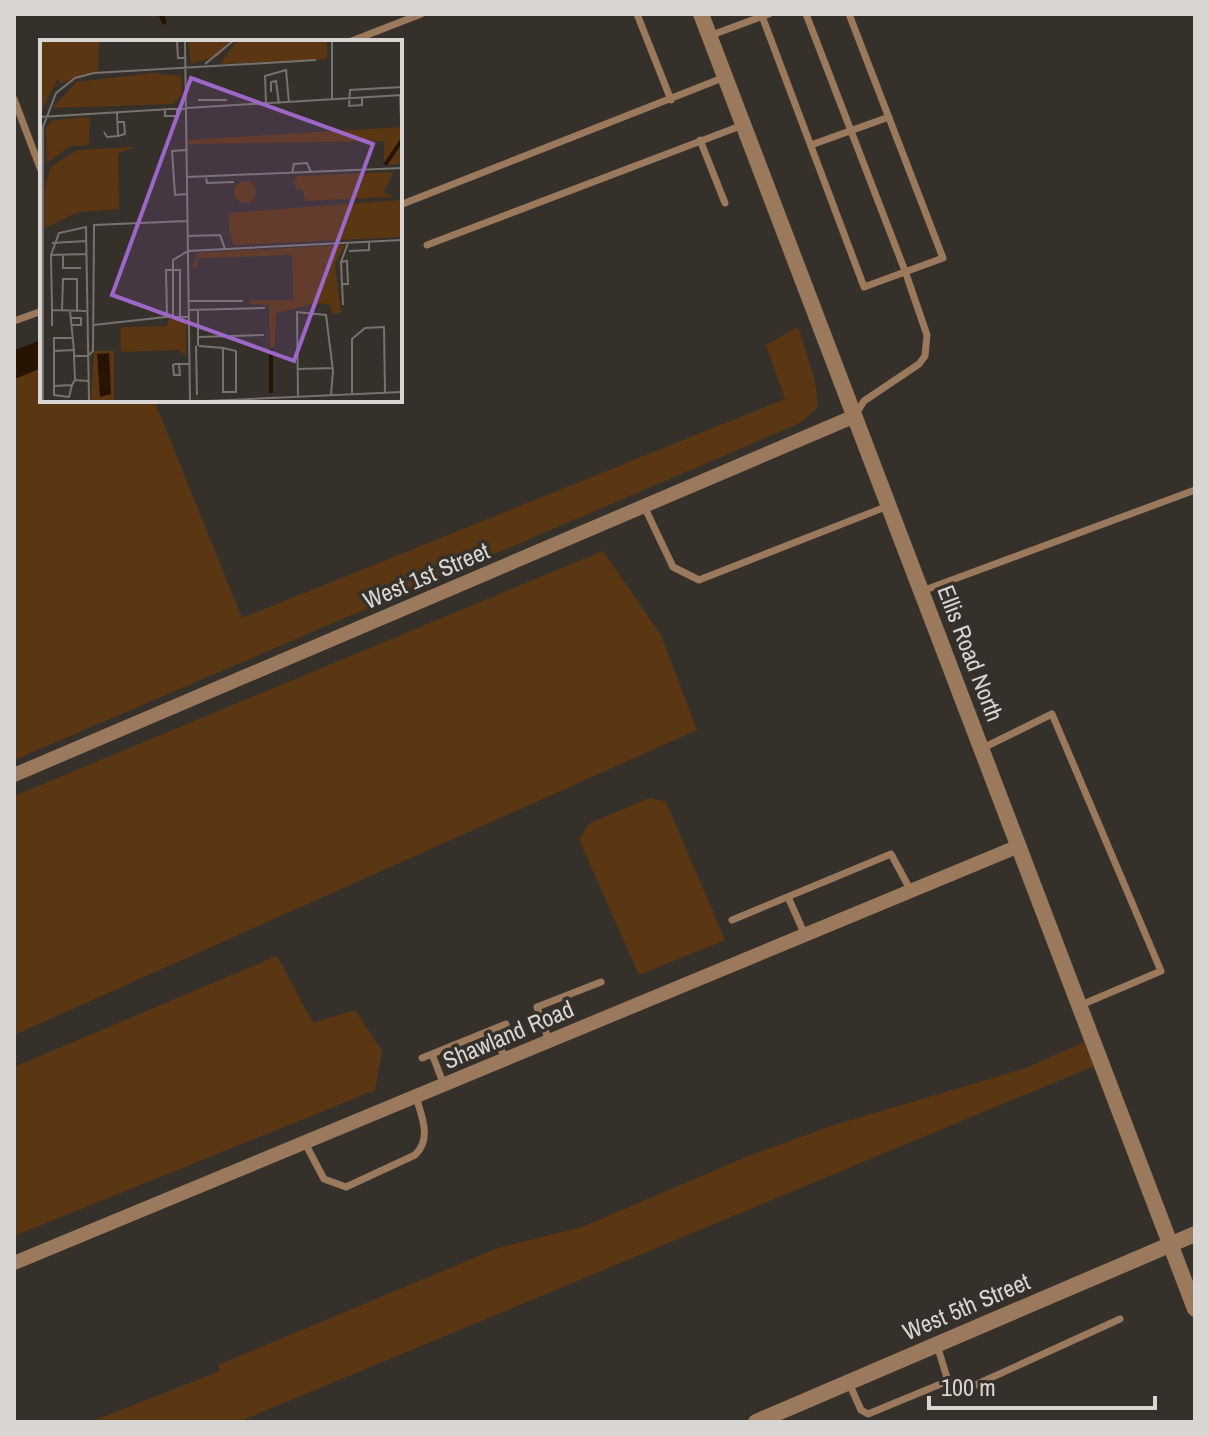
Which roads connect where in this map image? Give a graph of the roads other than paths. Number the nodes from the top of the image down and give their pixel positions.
1 (421, 14) edge
2 (637, 14) edge
3 (701, 14) edge
4 (806, 14) edge
5 (849, 14) edge
6 (765, 15) edge
7 (709, 36) junction
8 (354, 40) edge
9 (725, 77) junction
10 (14, 99) edge
11 (671, 100) junction
12 (889, 117) junction
13 (743, 125) junction
14 (852, 130) junction
15 (700, 140) junction
16 (811, 145) junction
17 (40, 168) edge
18 (725, 203) dead end
19 (402, 204) edge
20 (427, 245) dead end
21 (905, 271) junction
22 (40, 312) edge
23 (14, 321) edge
24 (855, 416) junction
25 (1195, 490) edge
26 (644, 506) junction
27 (888, 506) junction
28 (922, 591) junction
29 (982, 748) junction
30 (14, 775) edge
31 (1019, 846) junction
32 (911, 891) junction
33 (788, 897) junction
34 (732, 920) dead end
35 (805, 935) junction
36 (601, 982) dead end
37 (1079, 1006) junction
38 (506, 1024) dead end
39 (493, 1029) junction
40 (549, 1041) junction
41 (432, 1054) junction
42 (422, 1058) dead end
43 (505, 1059) junction
44 (444, 1085) junction
45 (416, 1097) junction
46 (305, 1143) junction
47 (1195, 1234) edge
48 (1171, 1244) junction
49 (14, 1263) edge
50 (1195, 1309) edge
51 (1120, 1319) dead end
52 (937, 1345) junction
53 (948, 1381) junction
54 (849, 1383) junction
55 (756, 1422) edge

1 - 8 lane
2 - 11 lane
3 - 7 street, Ellis Road North
4 - 14 lane
5 - 12 lane
6 - 7 lane
6 - 16 lane
7 - 9 street, Ellis Road North
9 - 11 lane
9 - 13 street, Ellis Road North
10 - 17 lane
11 - 19 lane
12 - 14 lane
12 - 21 lane
13 - 15 lane
13 - 24 street, Ellis Road North
14 - 16 lane
14 - 21 lane
15 - 18 lane
15 - 20 lane
16 - 21 lane
21 - 24 lane
22 - 23 lane
24 - 26 street, West 1st Street
24 - 27 street, Ellis Road North
25 - 28 lane
26 - 27 lane
26 - 30 street, West 1st Street
27 - 28 street, Ellis Road North
28 - 29 street, Ellis Road North
29 - 31 street, Ellis Road North
29 - 37 lane
31 - 32 street, Shawland Road
31 - 37 street, Ellis Road North
32 - 33 lane
32 - 35 street, Shawland Road
33 - 34 lane
33 - 35 lane
35 - 40 street, Shawland Road
36 - 40 lane
37 - 48 street, Ellis Road North
38 - 39 lane
39 - 41 lane
39 - 43 lane
40 - 43 street, Shawland Road
41 - 42 lane
41 - 44 lane
43 - 44 street, Shawland Road
44 - 45 street, Shawland Road
45 - 46 street, Shawland Road
45 - 46 lane
46 - 49 street, Shawland Road
47 - 48 street, West 5th Street
48 - 50 street, Ellis Road North
48 - 52 street, West 5th Street
51 - 53 lane
52 - 53 lane
52 - 54 street, West 5th Street
53 - 54 lane
54 - 55 street, West 5th Street

